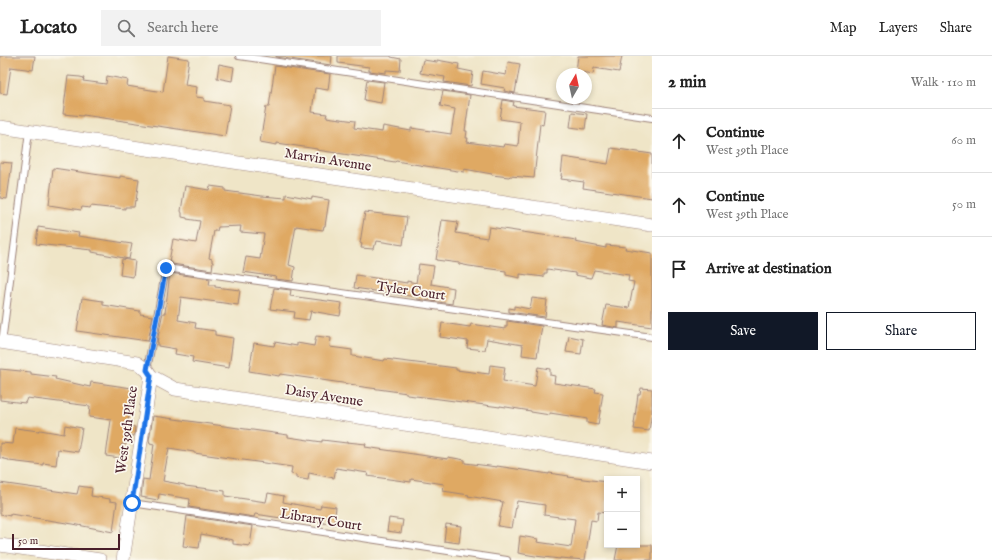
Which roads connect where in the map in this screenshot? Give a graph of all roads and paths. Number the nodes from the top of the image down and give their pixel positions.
1 (239, 56) edge
2 (652, 118) edge
3 (0, 127) edge
4 (29, 131) junction
5 (652, 226) edge
6 (166, 268) joint
7 (652, 337) edge
8 (1, 343) edge
9 (149, 373) junction
10 (652, 462) edge
11 (132, 503) junction
12 (0, 545) edge
13 (100, 560) edge
14 (124, 560) edge
15 (507, 560) edge

1 - 2 lane
3 - 4 street, Marvin Avenue
4 - 5 street, Marvin Avenue
4 - 8 lane
6 - 7 lane, Tyler Court
6 - 9 lane, West 39th Place
8 - 9 street, Daisy Avenue
9 - 10 street, Daisy Avenue
9 - 11 street, West 39th Place
11 - 14 street, West 39th Place
11 - 15 lane, Library Court
12 - 13 street

